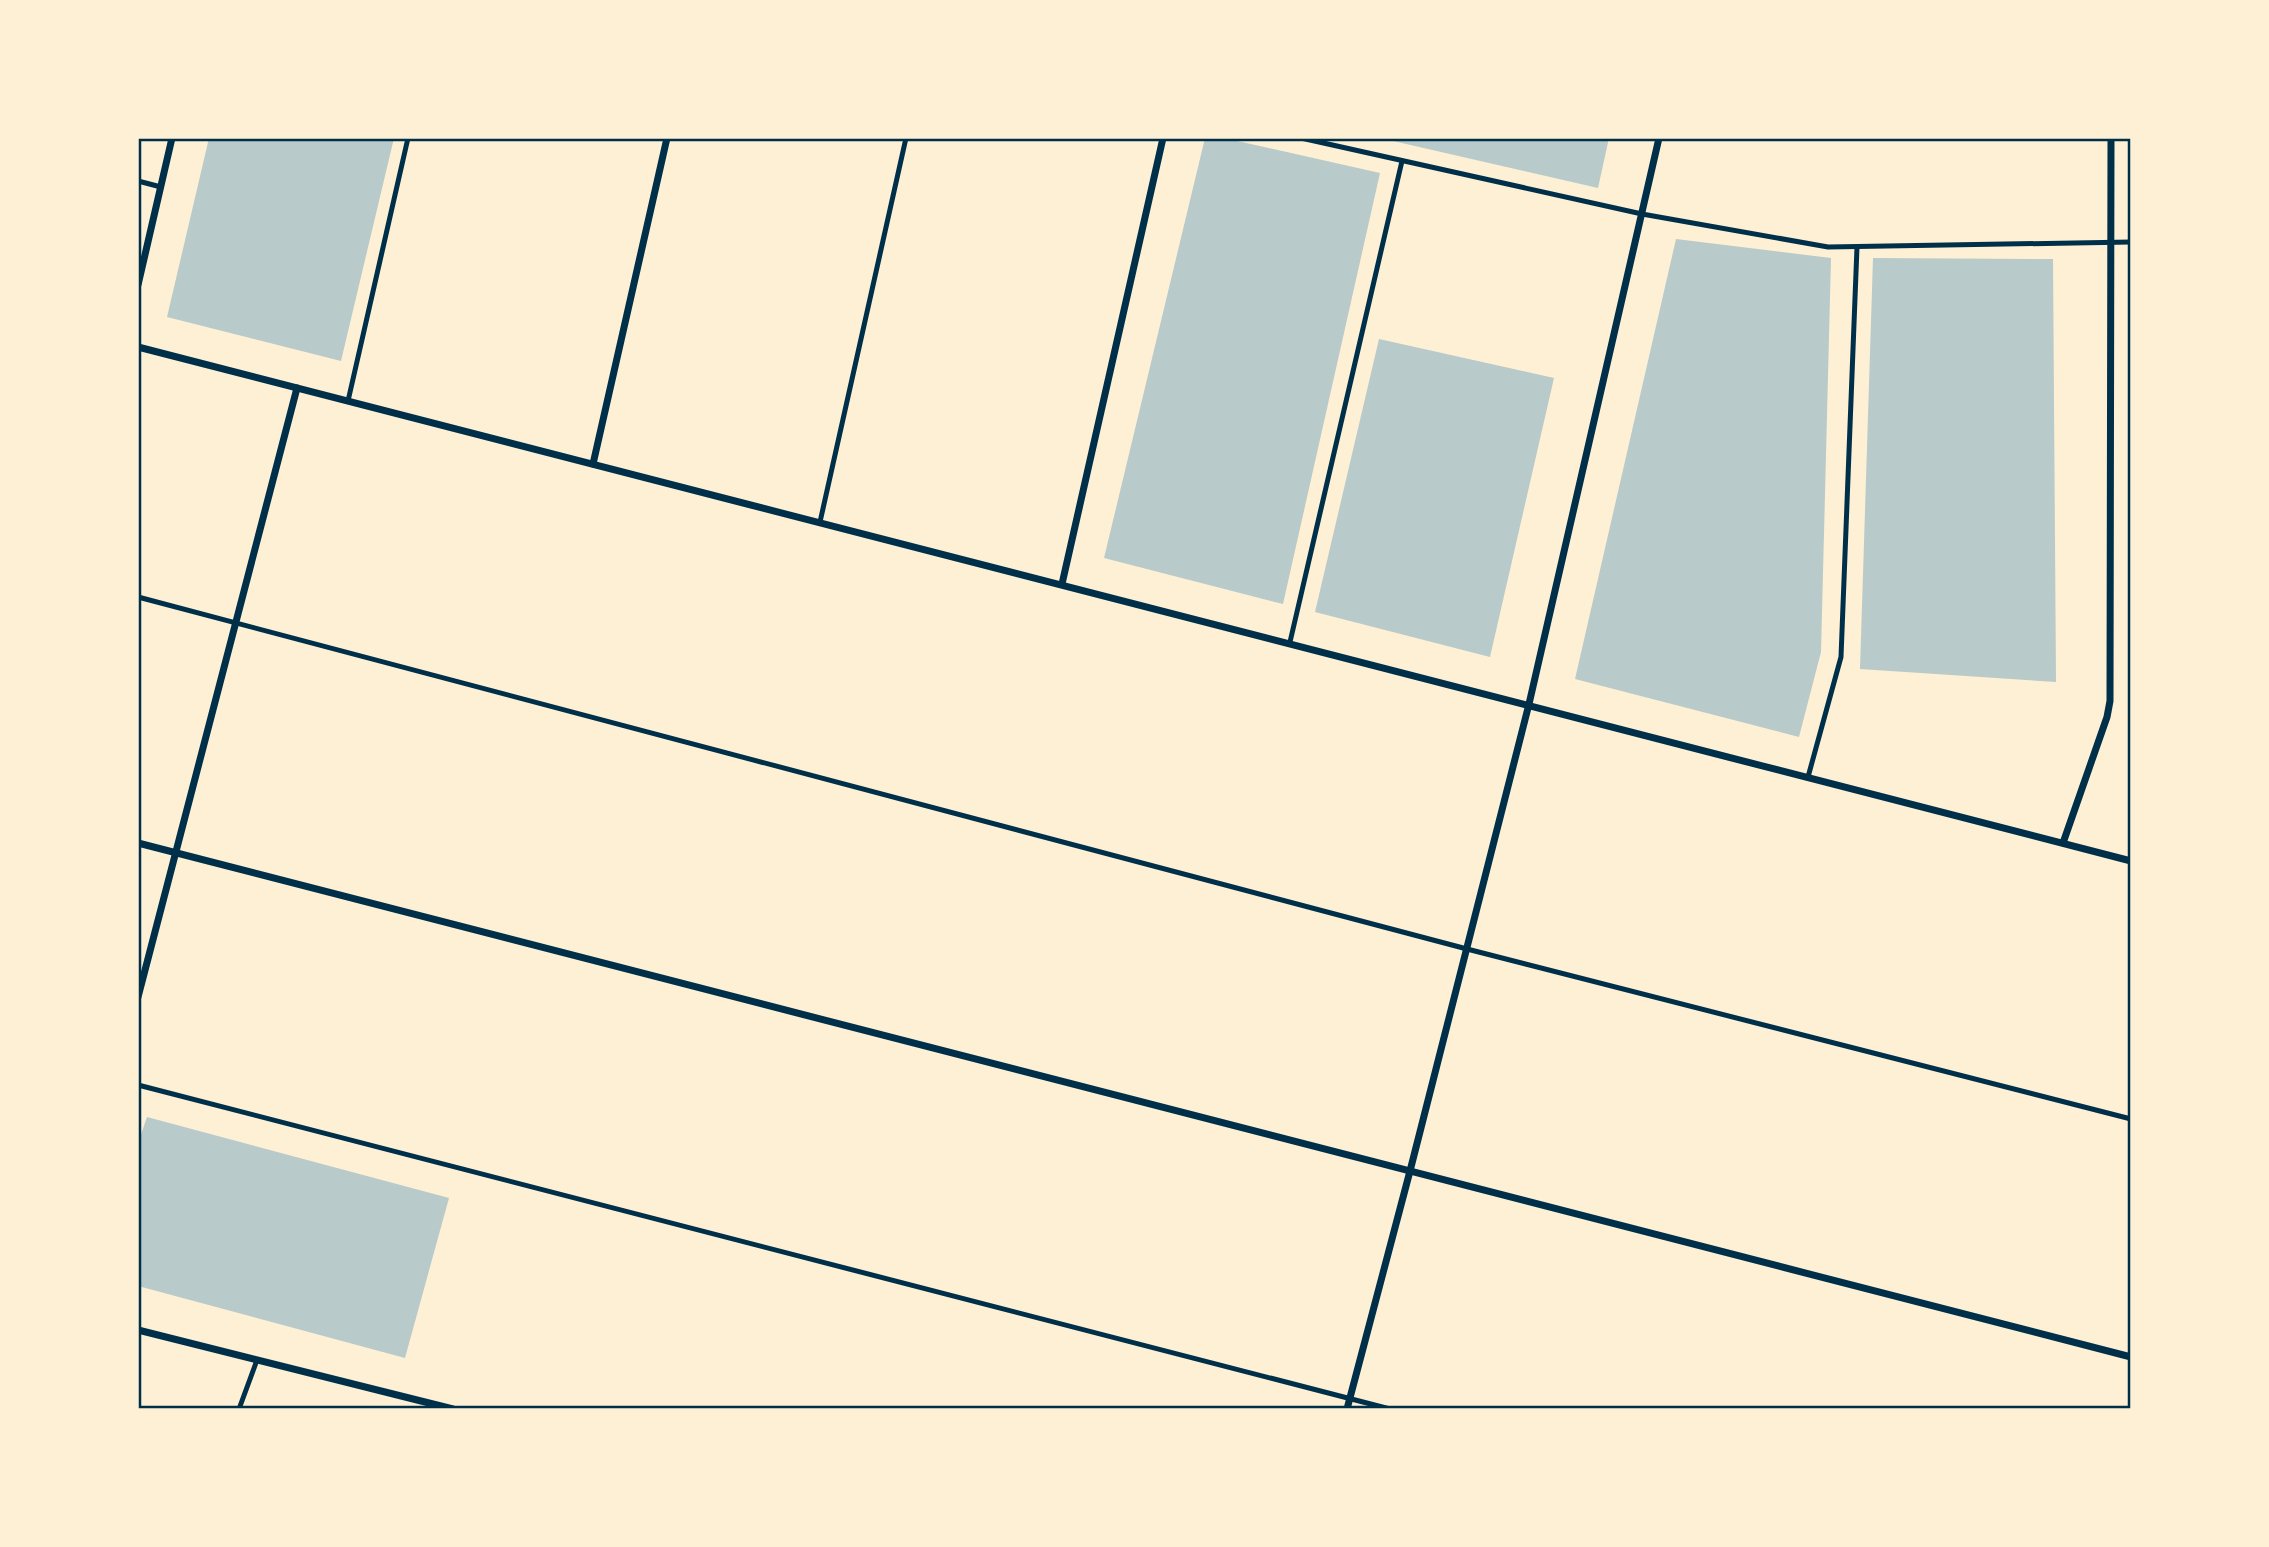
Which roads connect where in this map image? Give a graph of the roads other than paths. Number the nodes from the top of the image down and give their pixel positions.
1 (172, 138) edge
2 (408, 138) edge
3 (667, 138) edge
4 (906, 138) edge
5 (1163, 138) edge
6 (1301, 138) edge
7 (1659, 138) edge
8 (2111, 138) edge
9 (1402, 161) junction
10 (138, 181) edge
11 (161, 187) junction
12 (1642, 214) junction
13 (2110, 242) junction
14 (2131, 242) edge
15 (1857, 247) junction
16 (138, 285) edge
17 (138, 347) edge
18 (297, 388) junction
19 (348, 401) junction
20 (593, 464) junction
21 (820, 522) junction
22 (1062, 584) junction
23 (138, 597) edge
24 (236, 623) junction
25 (1290, 642) junction
26 (1529, 704) junction
27 (1808, 777) junction
28 (138, 843) edge
29 (2063, 844) junction
30 (176, 853) junction
31 (2131, 861) edge
32 (1467, 949) junction
33 (138, 997) edge
34 (138, 1086) edge
35 (2131, 1119) edge
36 (1410, 1171) junction
37 (138, 1330) edge
38 (2131, 1357) edge
39 (257, 1360) junction
40 (1349, 1398) junction
41 (239, 1409) edge
42 (453, 1409) edge
43 (1347, 1409) edge
44 (1390, 1409) edge

1 - 11 street
2 - 19 lane
3 - 20 street
4 - 21 lane
5 - 22 street
6 - 9 lane
7 - 12 street
8 - 13 street
9 - 12 lane
9 - 25 lane
10 - 11 lane
11 - 16 street
12 - 15 lane
12 - 26 street
13 - 14 lane
13 - 15 lane
13 - 29 street
15 - 27 lane
17 - 18 street
18 - 19 street
18 - 24 street
19 - 20 street
20 - 21 street
21 - 22 street
22 - 25 street
23 - 24 lane
24 - 30 street
24 - 32 lane
25 - 26 street
26 - 27 street
26 - 32 street
27 - 29 street
28 - 30 street
29 - 31 street
30 - 33 street
30 - 36 street
32 - 35 lane
32 - 36 street
34 - 40 lane
36 - 38 street
36 - 40 street
37 - 39 street
39 - 41 lane
39 - 42 street
40 - 43 street
40 - 44 lane

